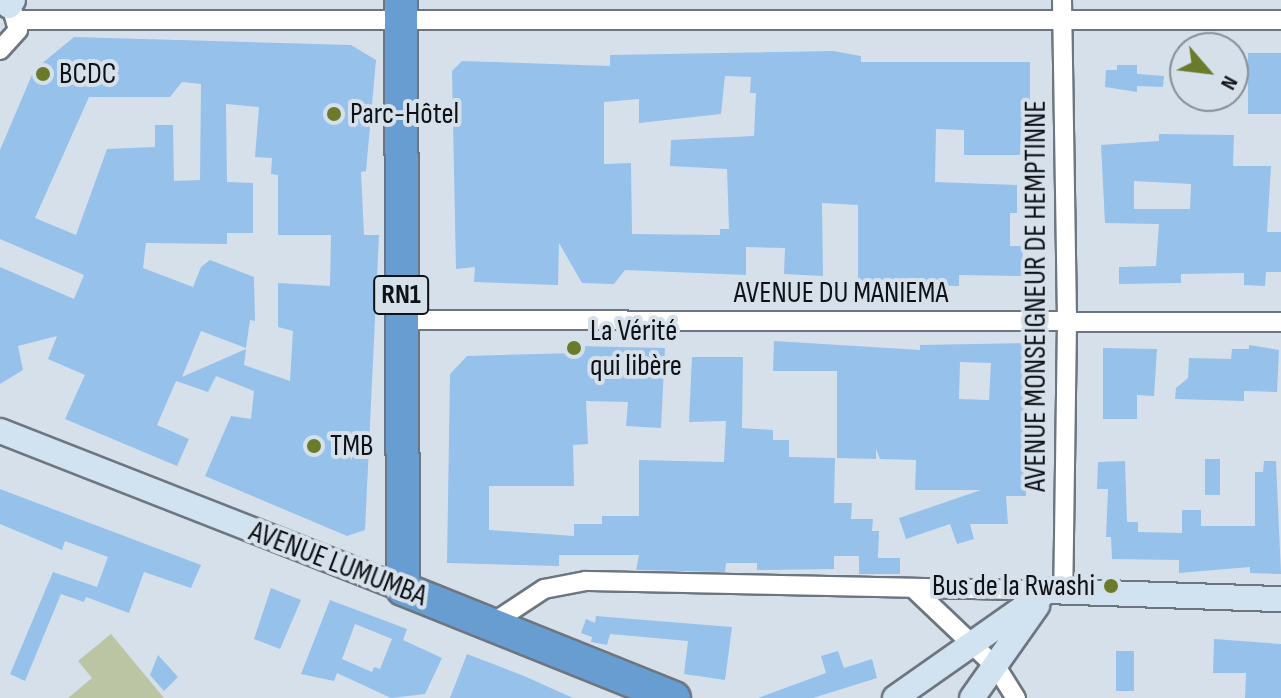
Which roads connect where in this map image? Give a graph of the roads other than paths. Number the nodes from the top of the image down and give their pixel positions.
1 (1062, 0) edge
2 (10, 7) edge
3 (401, 8) edge
4 (1062, 20) junction
5 (1281, 20) edge
6 (0, 50) edge
7 (401, 320) junction
8 (1067, 322) junction
9 (1281, 322) edge
10 (0, 431) edge
11 (403, 589) junction
12 (914, 589) junction
13 (1055, 591) junction
14 (1281, 599) edge
15 (491, 624) junction
16 (975, 646) junction
17 (1007, 684) edge
18 (674, 698) edge
19 (895, 698) edge
20 (972, 698) edge

1 - 4 street, AVENUE MONSEIGNEUR DE HEMPTINNE
2 - 3 street
2 - 6 street
3 - 4 street
3 - 7 highway, RN1
4 - 5 street
4 - 8 street, AVENUE MONSEIGNEUR DE HEMPTINNE
7 - 8 street, AVENUE DU MANIEMA
7 - 11 highway, RN1
8 - 9 street, AVENUE DU MANIEMA
8 - 13 street, AVENUE MONSEIGNEUR DE HEMPTINNE
10 - 11 street, AVENUE LUMUMBA
11 - 15 highway, AVENUE LUMUMBA
12 - 13 street
12 - 15 street
12 - 16 street
13 - 14 street
13 - 16 street
13 - 17 street
15 - 18 highway, AVENUE LUMUMBA
16 - 17 street
16 - 19 street
17 - 20 street

